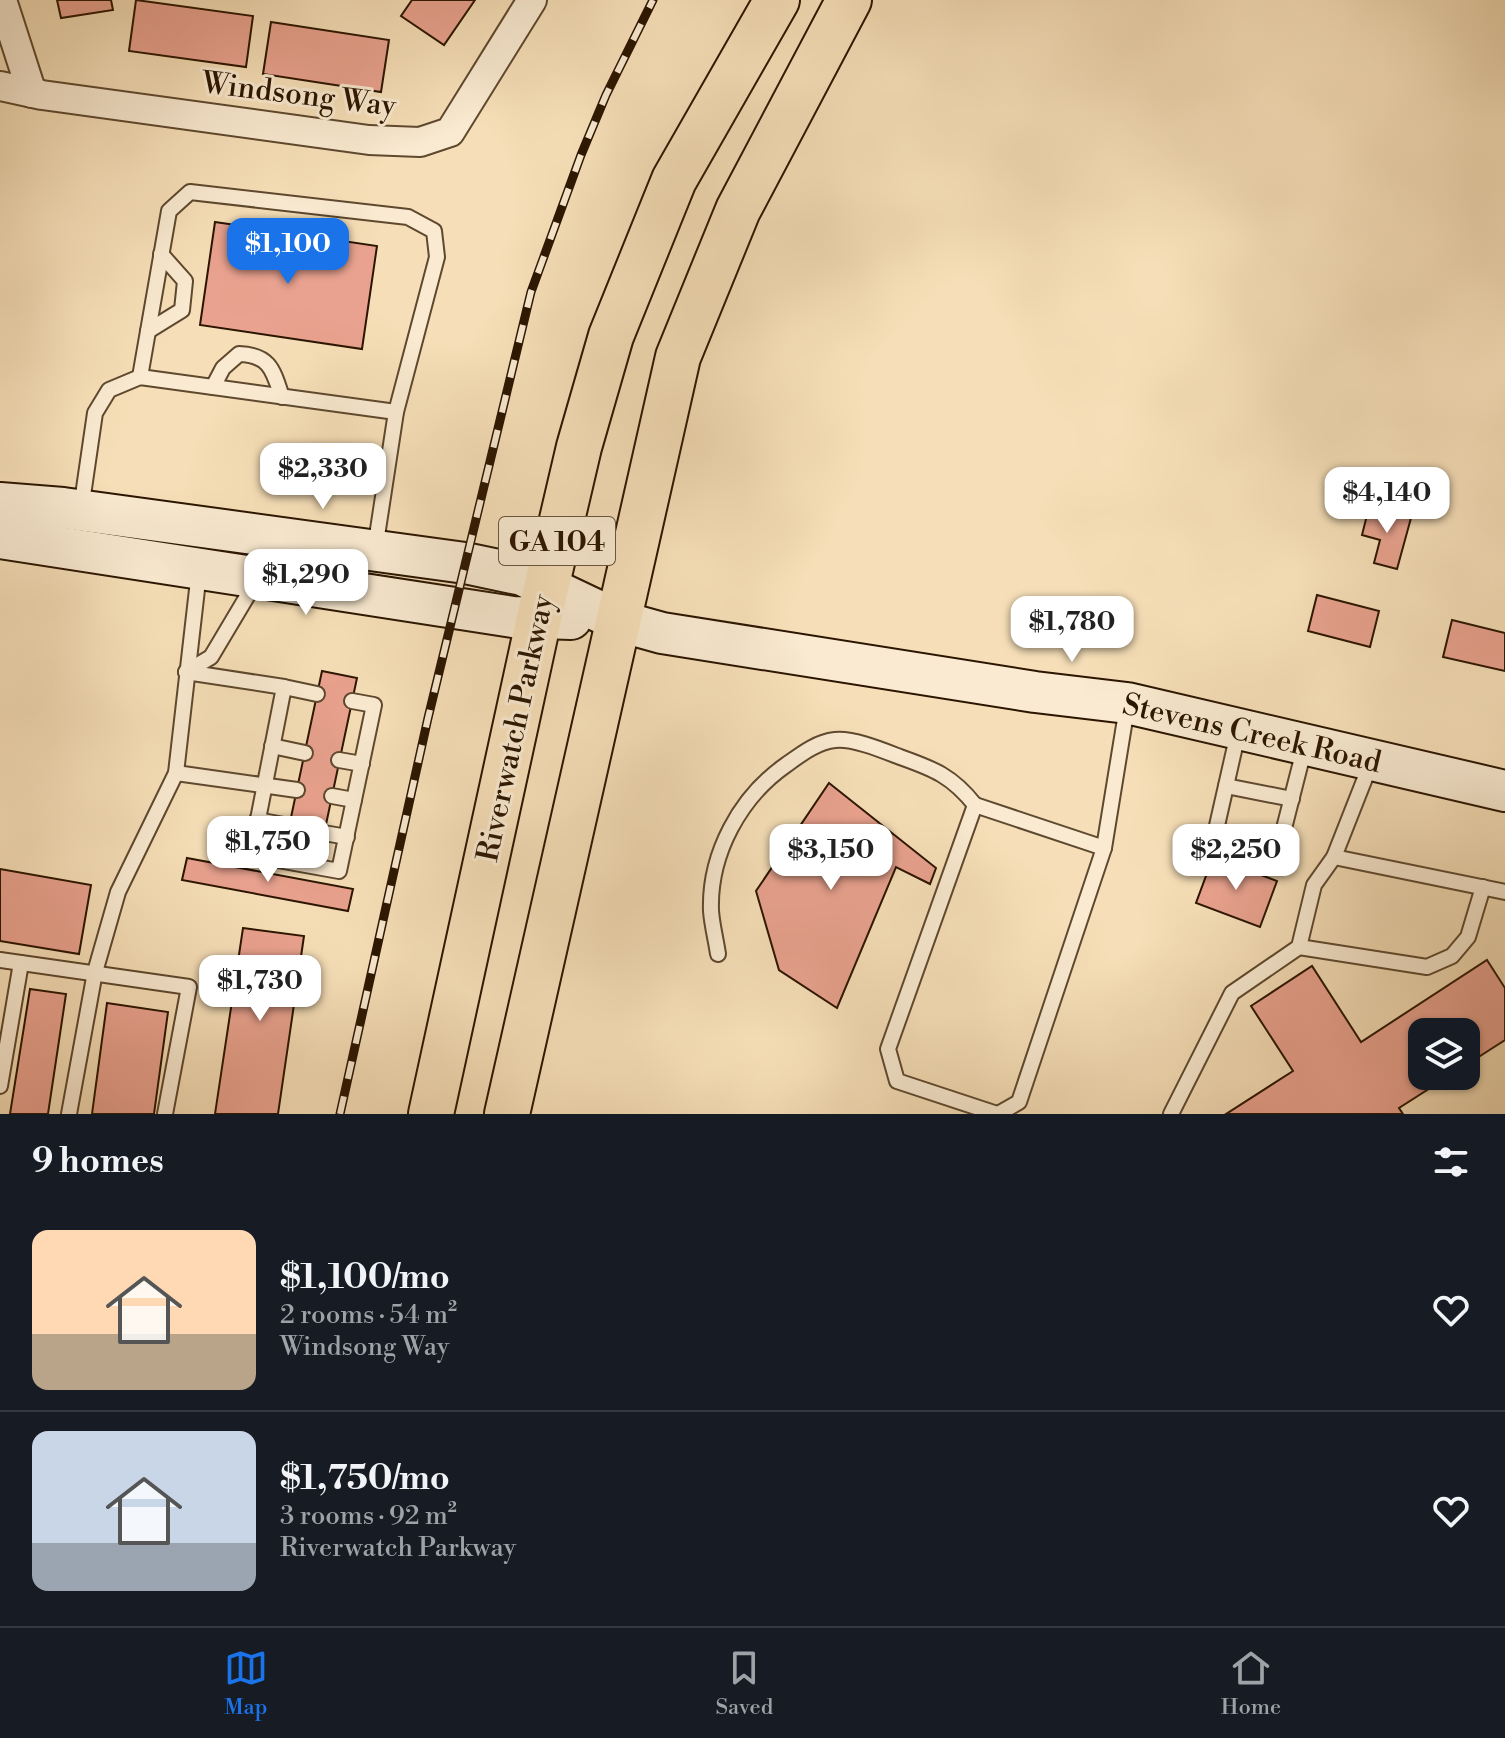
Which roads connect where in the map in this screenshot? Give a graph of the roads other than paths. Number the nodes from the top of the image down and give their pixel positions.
1 (2, 0) edge
2 (532, 0) edge
3 (777, 0) edge
4 (849, 0) edge
5 (0, 86) edge
6 (32, 93) junction
7 (161, 254) junction
8 (148, 331) junction
9 (140, 377) junction
10 (213, 387) junction
11 (282, 397) junction
12 (396, 412) junction
13 (0, 503) edge
14 (81, 511) junction
15 (0, 538) edge
16 (375, 551) junction
17 (200, 568) junction
18 (258, 577) junction
19 (542, 602) junction
20 (619, 621) junction
21 (186, 672) junction
22 (284, 687) junction
23 (317, 694) dead end
24 (352, 701) dead end
25 (1127, 703) junction
26 (1239, 729) junction
27 (1306, 744) junction
28 (272, 746) junction
29 (305, 753) dead end
30 (1373, 759) junction
31 (339, 760) dead end
32 (362, 764) junction
33 (176, 773) junction
34 (263, 784) junction
35 (1226, 786) junction
36 (297, 790) dead end
37 (1505, 791) edge
38 (332, 796) dead end
39 (1292, 799) junction
40 (354, 800) junction
41 (975, 805) junction
42 (257, 820) junction
43 (289, 826) dead end
44 (324, 833) dead end
45 (347, 837) junction
46 (1104, 848) junction
47 (1334, 857) junction
48 (1483, 887) junction
49 (1505, 892) edge
50 (1299, 947) junction
51 (718, 954) dead end
52 (0, 960) edge
53 (21, 963) junction
54 (95, 972) junction
55 (0, 1086) edge
56 (69, 1114) edge
57 (165, 1114) edge
58 (431, 1114) edge
59 (507, 1114) edge
60 (998, 1114) edge
61 (1171, 1114) edge

1 - 6 street
2 - 6 street, Windsong Way
3 - 19 main road, Riverwatch Parkway / GA 104
4 - 20 main road, GA 104
5 - 6 street, Windsong Way
7 - 8 lane
7 - 8 lane
7 - 12 lane
8 - 9 lane
9 - 10 lane
9 - 14 lane
10 - 11 lane
10 - 11 lane
11 - 12 lane
12 - 16 lane
13 - 14 street, Stevens Creek Road
14 - 16 street, Stevens Creek Road
15 - 17 street, Stevens Creek Road
16 - 19 street, Stevens Creek Road
17 - 18 street, Stevens Creek Road
17 - 21 lane
18 - 19 street, Stevens Creek Road
18 - 21 lane
19 - 20 street, Stevens Creek Road
19 - 58 main road, Riverwatch Parkway / GA 104
20 - 25 street, Stevens Creek Road
20 - 59 main road, GA 104
21 - 22 lane
21 - 33 lane
22 - 23 lane
22 - 28 lane
24 - 32 lane
25 - 26 street, Stevens Creek Road
25 - 46 lane
26 - 27 street, Stevens Creek Road
26 - 35 lane
27 - 30 street, Stevens Creek Road
27 - 39 lane
28 - 29 lane
28 - 34 lane
30 - 37 street, Stevens Creek Road
30 - 47 lane
31 - 32 lane
32 - 40 lane
33 - 34 lane
33 - 54 lane
34 - 36 lane
34 - 42 lane
35 - 39 lane
35 - 39 lane
38 - 40 lane
40 - 45 lane
41 - 46 lane
41 - 51 lane
41 - 60 lane
42 - 43 lane
42 - 45 lane
44 - 45 lane
46 - 60 lane
47 - 48 lane
47 - 50 lane
48 - 49 lane
48 - 50 lane
50 - 61 lane
52 - 53 lane
53 - 54 lane
53 - 55 lane
54 - 56 lane
54 - 57 lane

